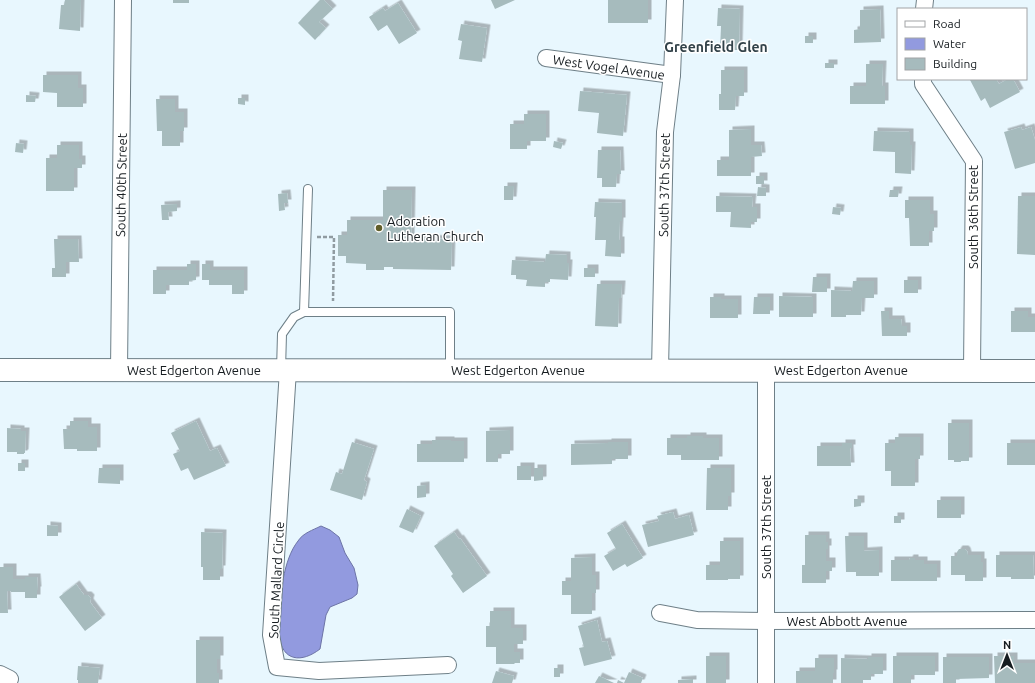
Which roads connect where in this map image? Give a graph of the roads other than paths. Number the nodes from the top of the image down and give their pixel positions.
1 (123, 0) edge
2 (675, 0) edge
3 (546, 58) dead end
4 (672, 75) junction
5 (923, 80) edge
6 (308, 189) dead end
7 (304, 312) junction
8 (0, 370) edge
9 (119, 370) junction
10 (285, 370) junction
11 (450, 370) junction
12 (660, 370) junction
13 (766, 370) junction
14 (972, 370) junction
15 (1035, 370) edge
16 (660, 614) dead end
17 (1035, 620) edge
18 (766, 621) junction
19 (448, 665) dead end
20 (766, 683) edge

1 - 9 street, South 40th Street
2 - 4 street, South 37th Street
3 - 4 street, West Vogel Avenue
4 - 12 street, South 37th Street
5 - 14 street, South 36th Street
6 - 7 lane
7 - 10 lane
7 - 11 lane
8 - 9 street, West Edgerton Avenue
9 - 10 street, West Edgerton Avenue
10 - 11 street, West Edgerton Avenue
10 - 19 street, South Mallard Circle
11 - 12 street, West Edgerton Avenue
12 - 13 street, West Edgerton Avenue
13 - 14 street, West Edgerton Avenue
13 - 18 street, South 37th Street
14 - 15 street, West Edgerton Avenue
16 - 18 street, West Abbott Avenue
17 - 18 street, West Abbott Avenue
18 - 20 street, South 37th Street

